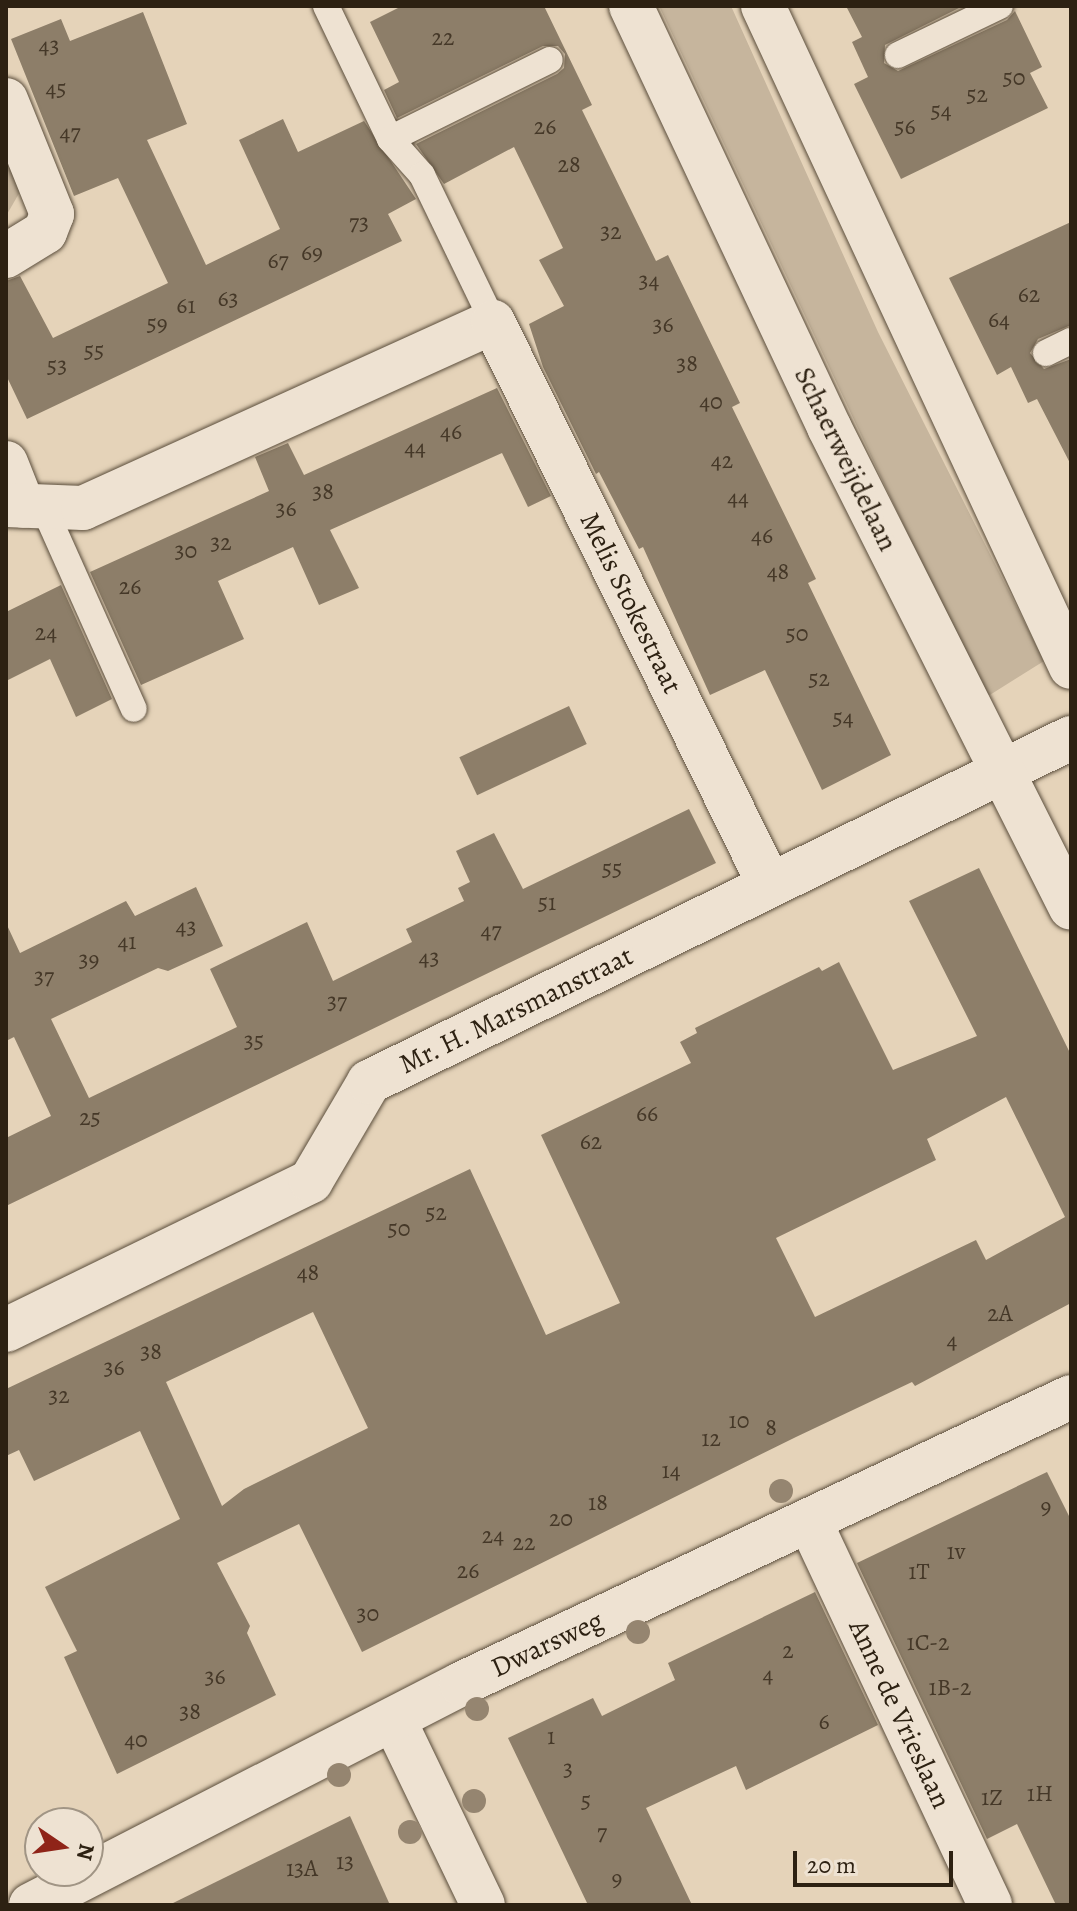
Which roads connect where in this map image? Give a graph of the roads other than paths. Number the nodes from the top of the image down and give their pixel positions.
1 (326, 6) edge
2 (631, 6) edge
3 (763, 6) edge
4 (1000, 6) edge
5 (898, 55) dead end
6 (550, 60) dead end
7 (6, 100) edge
8 (390, 139) junction
9 (6, 256) edge
10 (493, 322) junction
11 (1071, 341) edge
12 (1046, 353) dead end
13 (6, 463) edge
14 (24, 506) edge
15 (1071, 667) edge
16 (134, 709) dead end
17 (1071, 738) edge
18 (1003, 771) junction
19 (769, 884) junction
20 (1071, 908) edge
21 (6, 1330) edge
22 (1071, 1397) edge
23 (810, 1522) junction
24 (394, 1720) junction
25 (31, 1905) edge
26 (483, 1905) edge
27 (990, 1905) edge

1 - 8 lane, Melis Stokestraat
2 - 18 street, Schaerweijdelaan
3 - 15 street
4 - 5 lane
6 - 8 lane
7 - 9 street
8 - 10 lane, Melis Stokestraat
10 - 14 street
10 - 19 street, Melis Stokestraat
11 - 12 lane
13 - 14 street
14 - 16 lane
17 - 18 street, Mr. H. Marsmanstraat
18 - 19 street, Mr. H. Marsmanstraat
18 - 20 street, Schaerweijdelaan
19 - 21 street, Mr. H. Marsmanstraat
22 - 23 street, Dwarsweg
23 - 24 street, Dwarsweg
23 - 27 street, Anne de Vrieslaan
24 - 25 street, Dwarsweg
24 - 26 street

